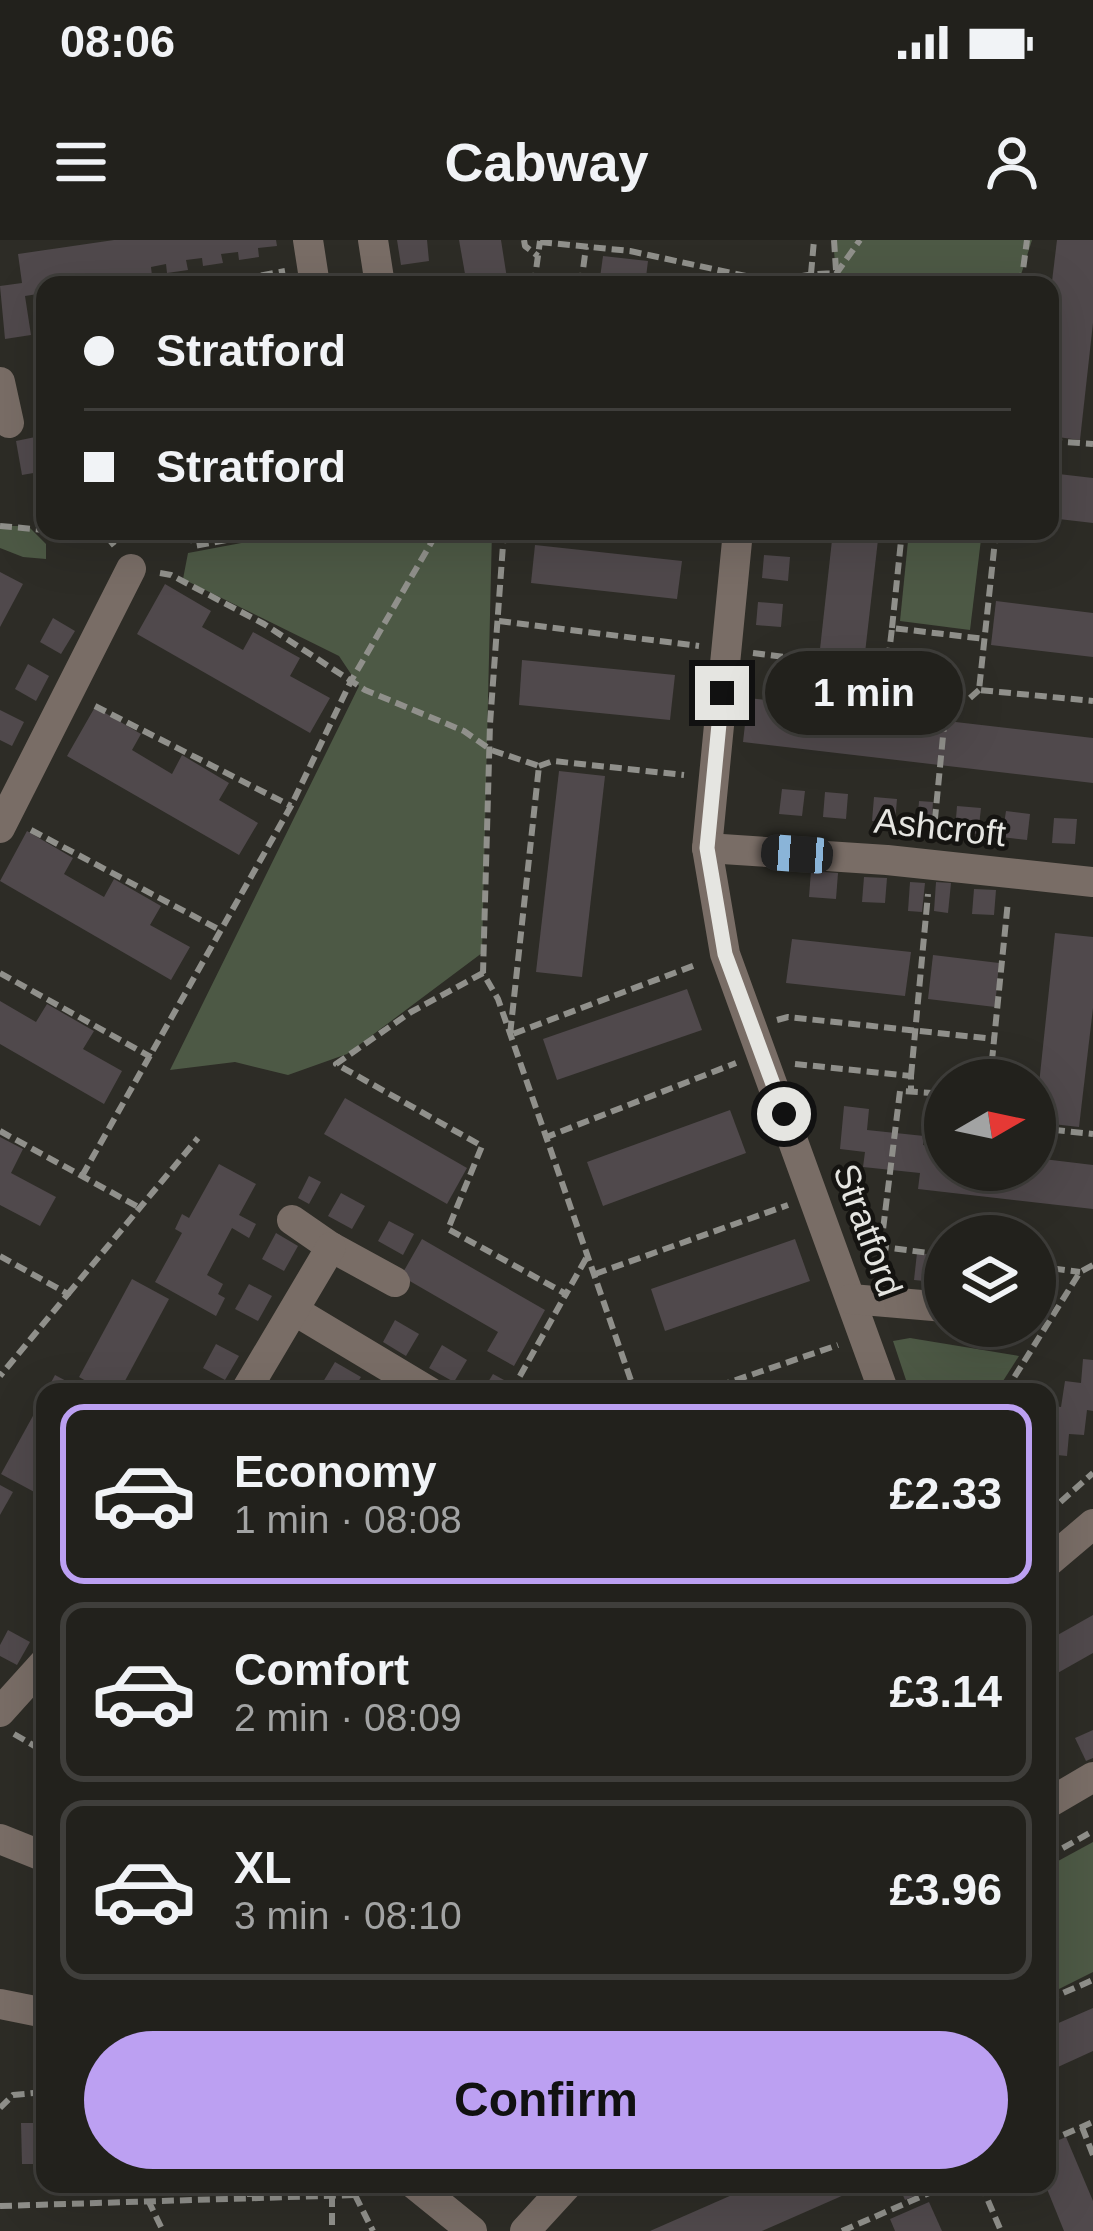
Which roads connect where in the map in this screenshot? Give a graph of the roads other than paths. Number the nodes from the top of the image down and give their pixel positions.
1 (373, 240) edge
2 (379, 276) edge
3 (0, 382) edge
4 (9, 423) dead end
5 (737, 540) edge
6 (131, 568) road end
7 (3, 822) edge
8 (707, 848) junction
9 (1093, 882) edge
10 (292, 1220) dead end
11 (331, 1247) junction
12 (395, 1282) dead end
13 (851, 1299) junction
14 (924, 1305) edge
15 (295, 1311) junction
16 (250, 1383) edge
17 (415, 1383) edge
18 (881, 1383) edge
19 (1093, 1524) edge
20 (1056, 1555) edge
21 (36, 1672) edge
22 (0, 1712) edge
23 (1093, 1777) edge
24 (1056, 1799) edge
25 (0, 1839) edge
26 (36, 1853) edge
27 (0, 2004) edge
28 (36, 2011) edge
29 (425, 2193) edge
30 (560, 2193) edge
31 (472, 2231) edge
32 (525, 2231) edge

1 - 2 street
3 - 4 street
5 - 8 street, Stratford
6 - 7 street
8 - 9 street, Ashcroft
8 - 13 street, Stratford
10 - 11 street
11 - 12 street
11 - 15 street
13 - 14 street
13 - 18 street, Stratford
15 - 16 street
15 - 17 street
19 - 20 street
21 - 22 street
23 - 24 street
25 - 26 street
27 - 28 street
29 - 31 street
30 - 32 street

